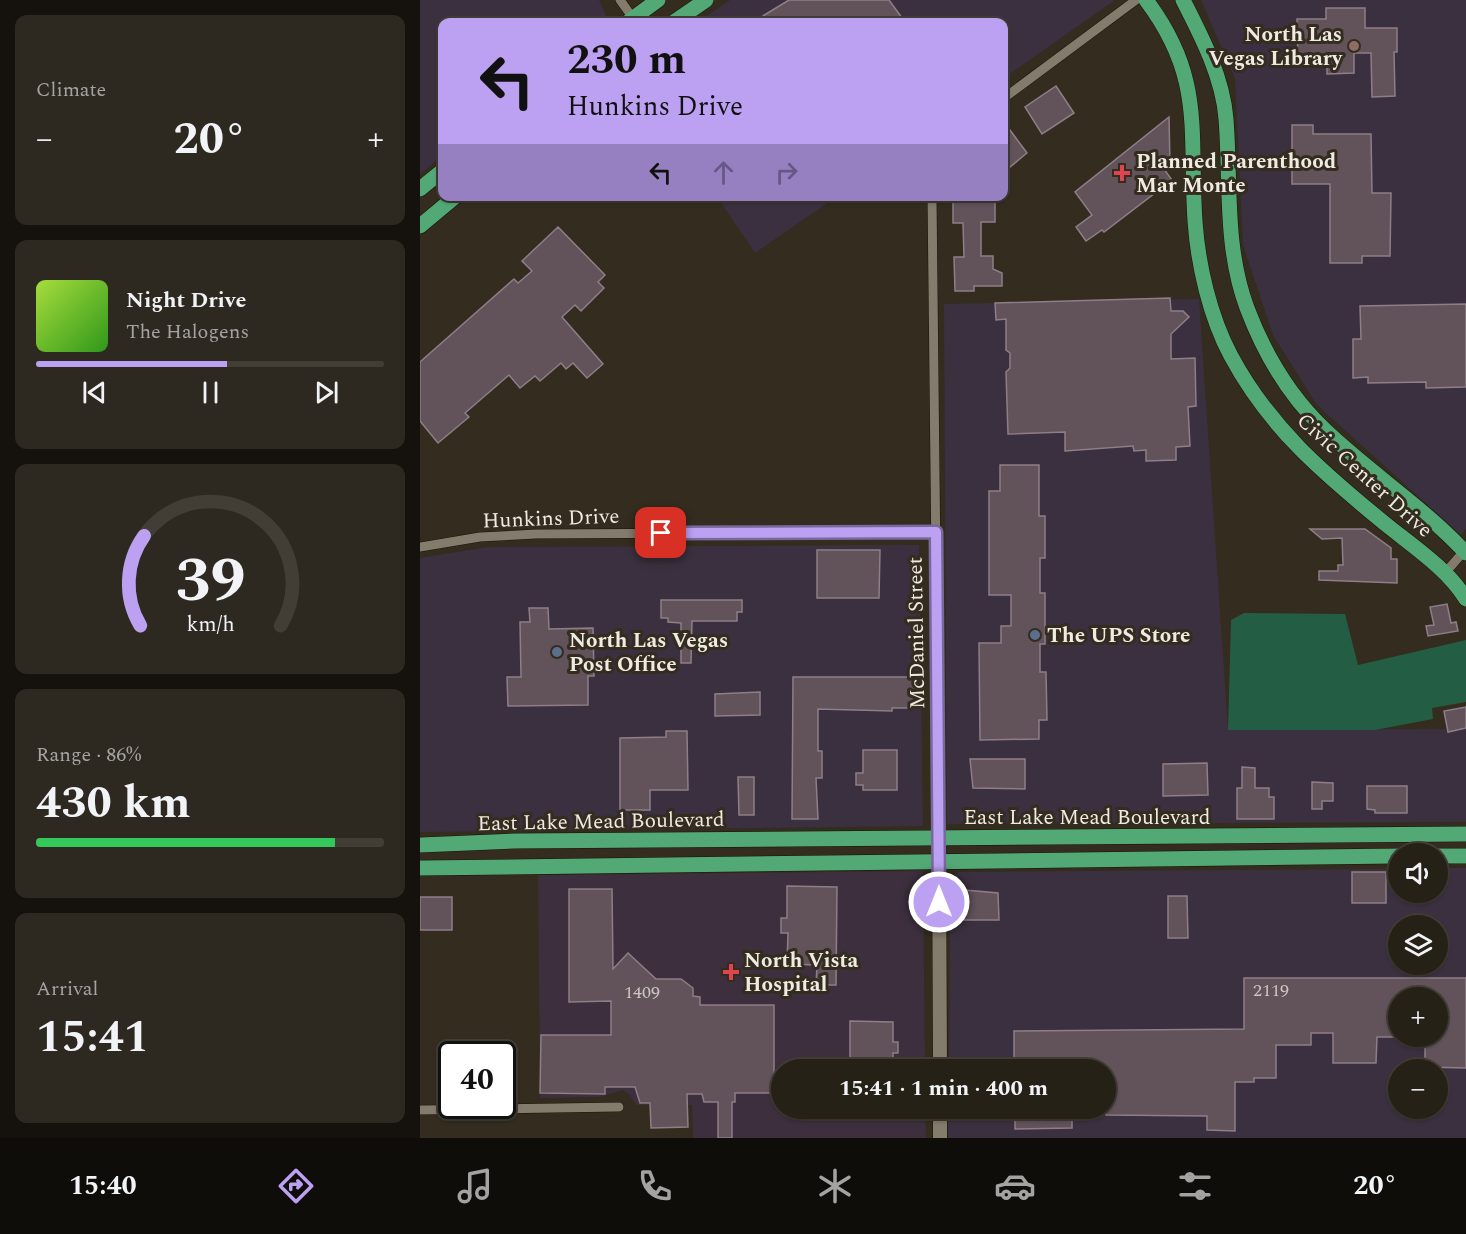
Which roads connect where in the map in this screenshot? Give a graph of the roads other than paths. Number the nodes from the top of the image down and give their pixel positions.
1 (621, 0) edge
2 (658, 0) edge
3 (706, 0) edge
4 (1136, 0) edge
5 (1146, 0) edge
6 (1172, 0) edge
7 (1183, 0) edge
8 (630, 18) edge
9 (636, 18) edge
10 (680, 18) edge
11 (1196, 26) junction
12 (1008, 95) edge
13 (438, 174) edge
14 (420, 189) edge
15 (450, 201) edge
16 (932, 201) edge
17 (420, 226) edge
18 (936, 532) junction
19 (420, 547) edge
20 (1466, 551) edge
21 (1445, 573) junction
22 (1466, 599) edge
23 (1466, 834) edge
24 (1222, 837) junction
25 (939, 839) junction
26 (728, 840) junction
27 (420, 844) edge
28 (442, 844) junction
29 (1388, 856) edge
30 (1448, 856) edge
31 (1466, 856) edge
32 (1222, 858) junction
33 (939, 861) junction
34 (769, 863) junction
35 (465, 867) junction
36 (420, 868) edge
37 (940, 1059) edge
38 (619, 1107) dead end
39 (420, 1110) edge
40 (940, 1119) edge
41 (940, 1138) edge

1 - 8 street
2 - 9 main road
3 - 10 main road
4 - 12 street
5 - 21 main road, Civic Center Drive
6 - 11 main road
7 - 11 main road, Civic Center Drive
11 - 20 main road, Civic Center Drive
13 - 14 main road
15 - 17 main road
16 - 18 street, McDaniel Street
18 - 19 street, Hunkins Drive
18 - 25 street, McDaniel Street
20 - 21 street
21 - 22 main road, Civic Center Drive
23 - 24 main road, East Lake Mead Boulevard
24 - 25 main road, East Lake Mead Boulevard
24 - 32 main road
25 - 26 main road, East Lake Mead Boulevard
25 - 33 street, McDaniel Street
26 - 28 main road, East Lake Mead Boulevard
26 - 34 main road
27 - 28 main road, East Lake Mead Boulevard
28 - 35 main road
29 - 32 main road, East Lake Mead Boulevard
30 - 31 main road
32 - 33 main road, East Lake Mead Boulevard
33 - 34 main road, East Lake Mead Boulevard
33 - 37 street, McDaniel Street
34 - 35 main road, East Lake Mead Boulevard
35 - 36 main road, East Lake Mead Boulevard
38 - 39 street
40 - 41 street

